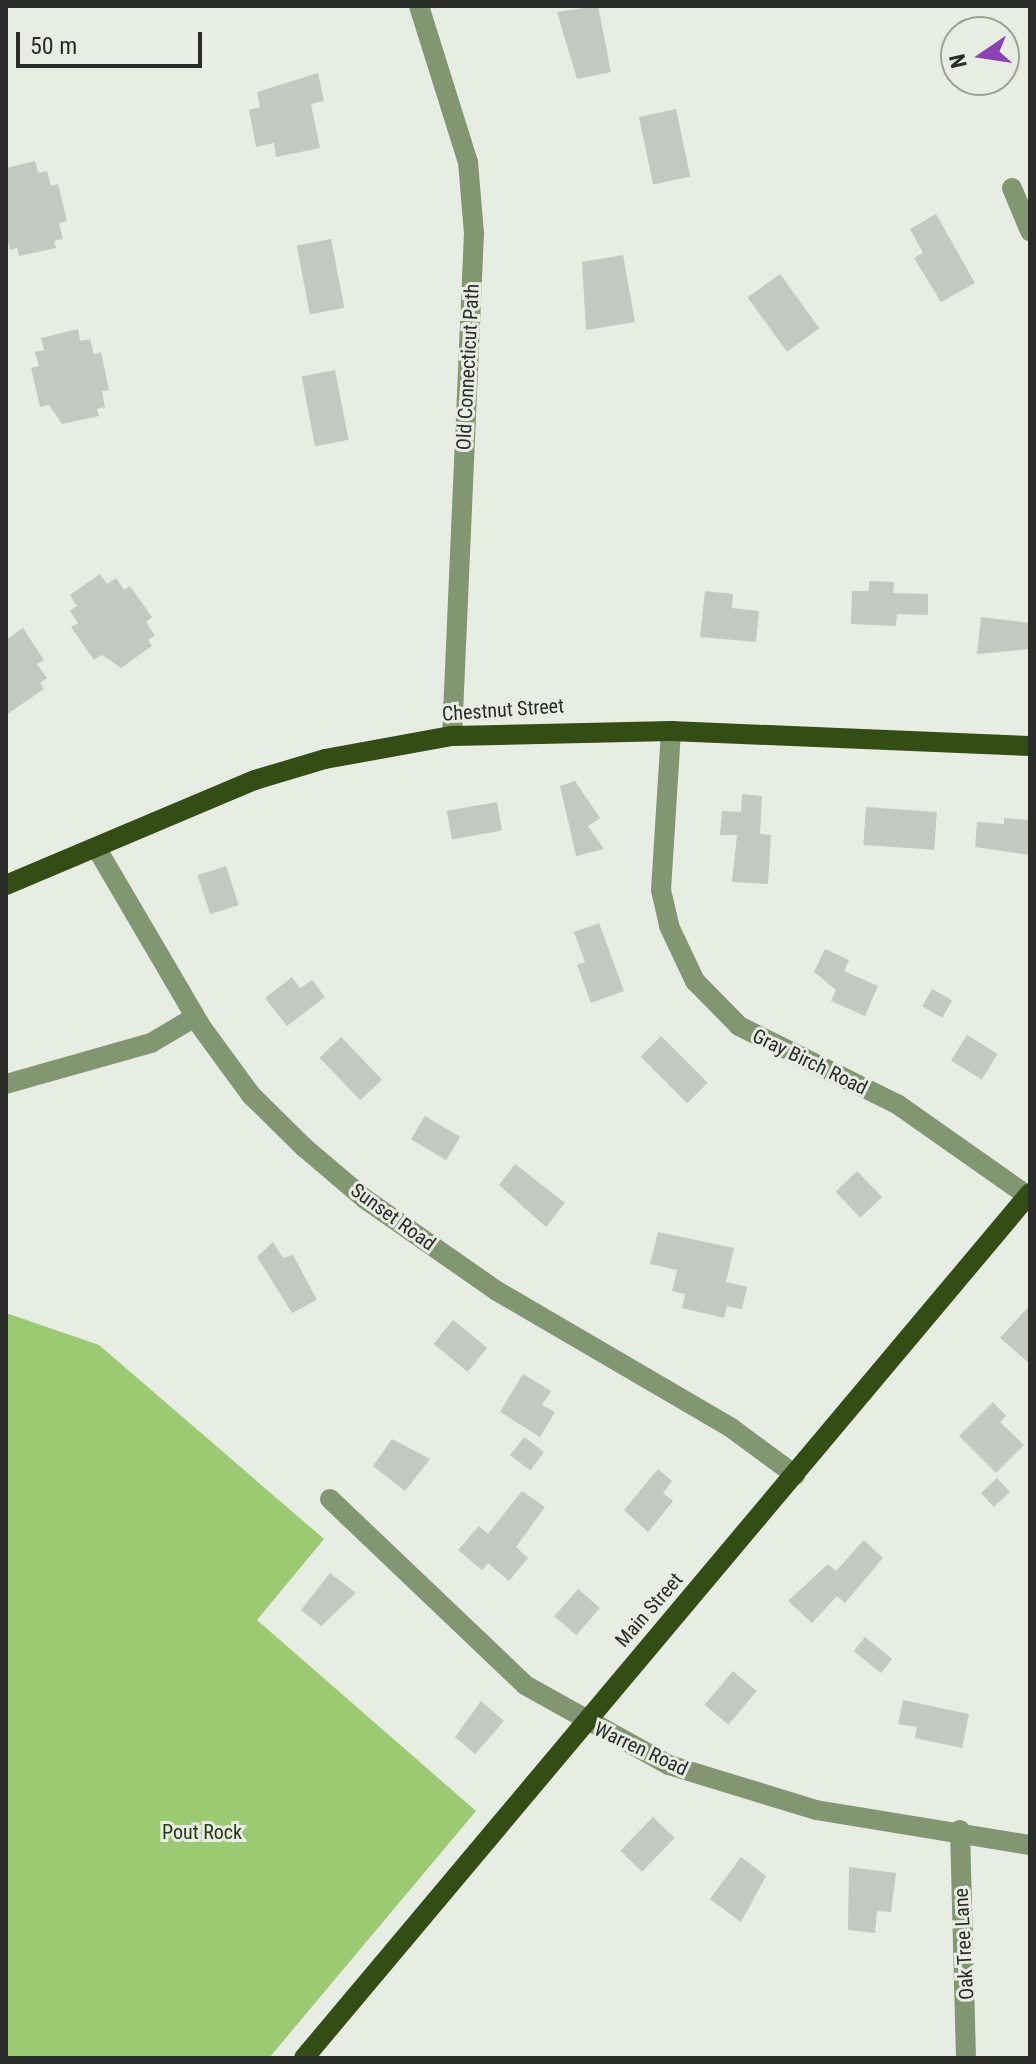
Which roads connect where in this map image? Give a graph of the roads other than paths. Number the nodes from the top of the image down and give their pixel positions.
1 (419, 6) edge
2 (1012, 188) dead end
3 (1030, 231) edge
4 (671, 731) junction
5 (452, 736) junction
6 (1030, 746) edge
7 (97, 849) junction
8 (6, 885) edge
9 (195, 1017) junction
10 (6, 1084) edge
11 (1029, 1195) edge
12 (795, 1475) junction
13 (330, 1499) dead end
14 (584, 1723) junction
15 (960, 1830) junction
16 (1030, 1845) edge
17 (304, 2058) edge
18 (966, 2058) edge

1 - 5 street, Old Connecticut Path
2 - 3 street
4 - 5 main road, Chestnut Street
4 - 6 main road, Chestnut Street
4 - 11 street, Gray Birch Road
5 - 7 main road, Chestnut Street
7 - 8 main road, Chestnut Street
7 - 9 street, Sunset Road
9 - 10 street
9 - 12 street, Sunset Road
11 - 12 main road, Main Street
12 - 14 main road, Main Street
13 - 14 street, Warren Road
14 - 15 street, Warren Road
14 - 17 main road, Main Street
15 - 16 street, Warren Road
15 - 18 street, Oak Tree Lane

